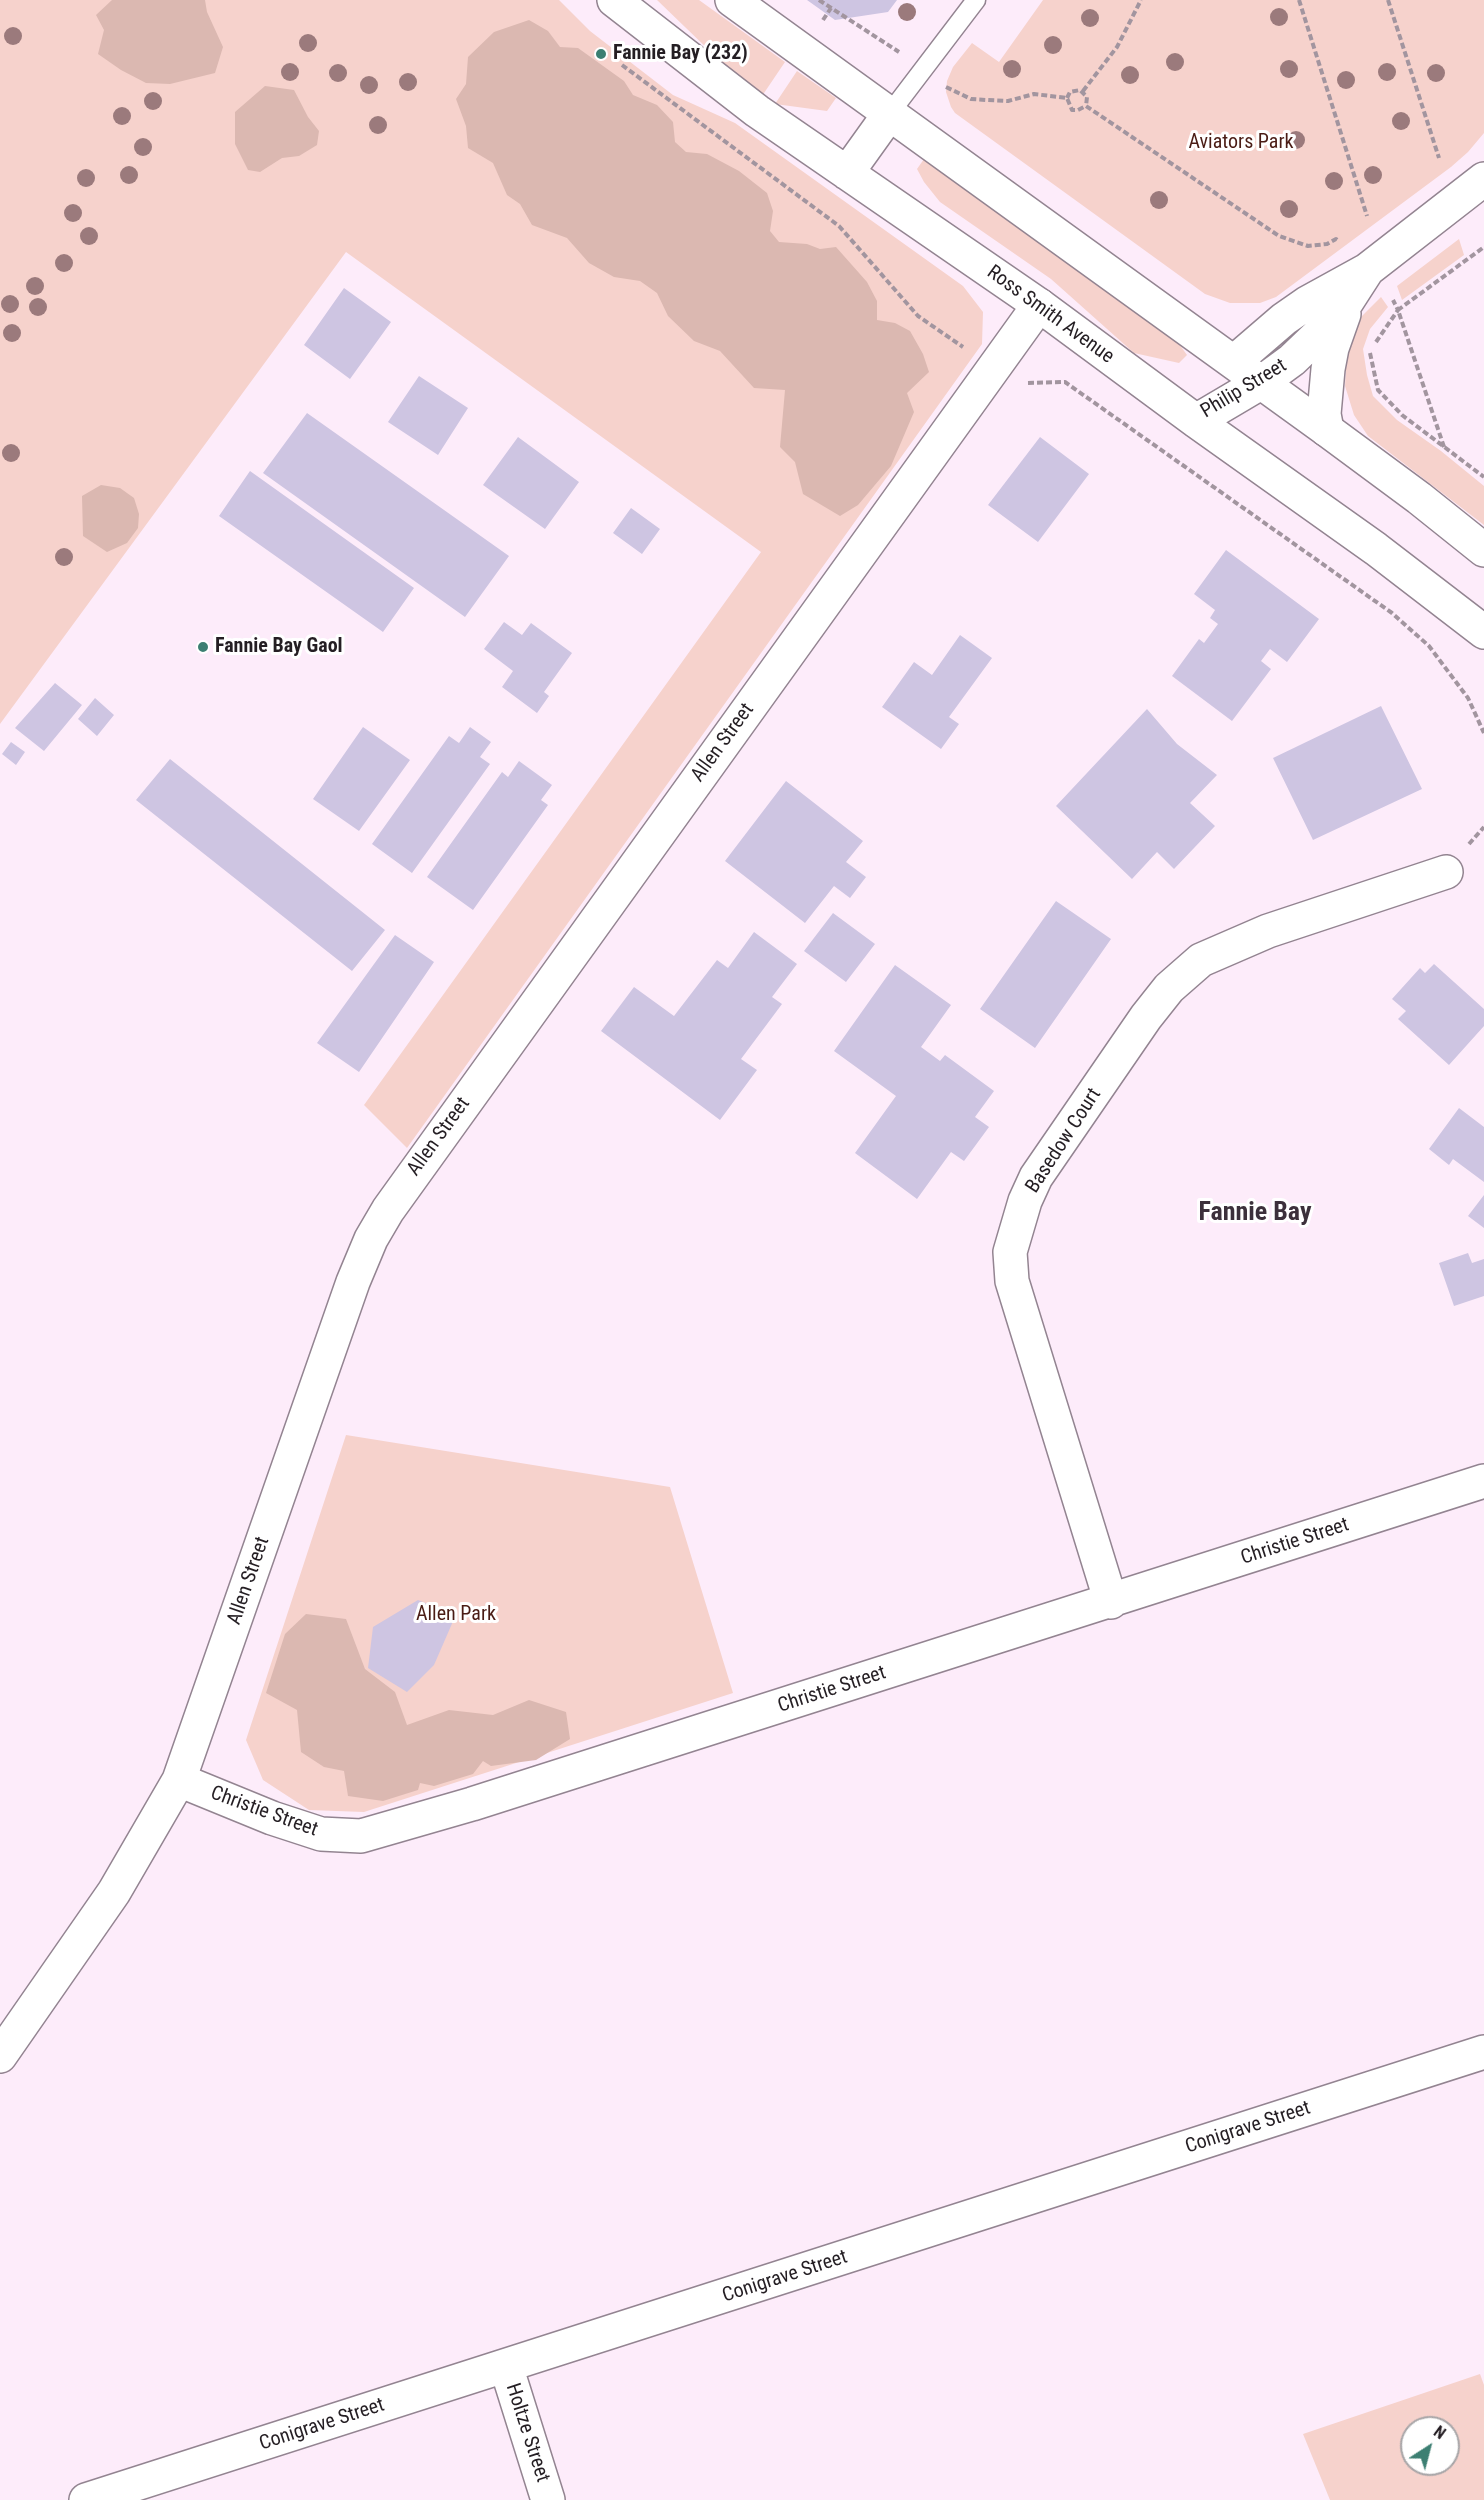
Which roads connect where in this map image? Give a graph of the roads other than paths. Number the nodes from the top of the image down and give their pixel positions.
1 (614, 0) edge
2 (732, 0) edge
3 (976, 0) edge
4 (890, 113) junction
5 (847, 173) junction
6 (1484, 179) edge
7 (1359, 283) junction
8 (1039, 305) junction
9 (1234, 362) junction
10 (1262, 382) junction
11 (1196, 421) junction
12 (1328, 430) junction
13 (1484, 550) edge
14 (1484, 632) edge
15 (1446, 872) dead end
16 (1484, 1481) edge
17 (1111, 1602) junction
18 (179, 1780) junction
19 (1484, 2052) edge
20 (0, 2056) edge
21 (506, 2366) junction
22 (86, 2500) edge
23 (548, 2500) edge

1 - 5 street, Ross Smith Avenue
2 - 4 street
3 - 4 lane
4 - 5 street
4 - 9 street
5 - 8 street, Ross Smith Avenue
6 - 7 street, Philip Street
7 - 9 street, Philip Street
7 - 10 street, Philip Street
7 - 12 street
8 - 11 street, Ross Smith Avenue
8 - 18 street, Allen Street
9 - 10 street
9 - 11 street, Philip Street
10 - 11 street, Philip Street
10 - 12 street
11 - 14 street, Ross Smith Avenue
12 - 13 street
15 - 17 street, Basedow Court
16 - 17 street, Christie Street
17 - 18 street, Christie Street
18 - 20 street, Allen Street
19 - 21 street, Conigrave Street
21 - 22 street, Conigrave Street
21 - 23 street, Holtze Street

